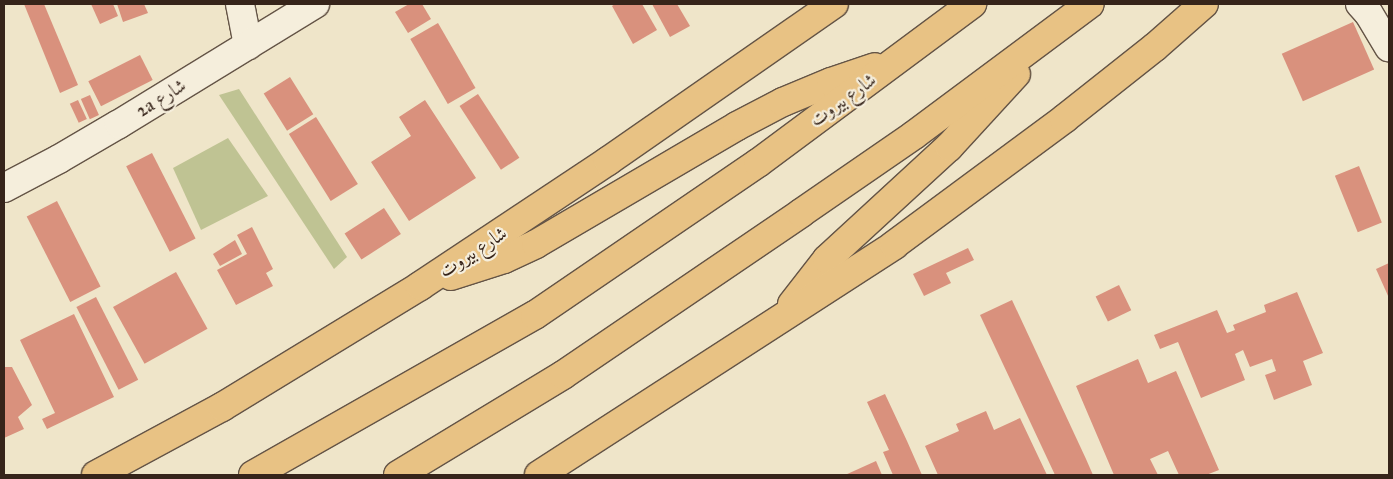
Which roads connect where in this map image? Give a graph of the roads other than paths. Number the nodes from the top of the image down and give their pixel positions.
1 (240, 4) edge
2 (834, 4) edge
3 (972, 4) edge
4 (1090, 4) edge
5 (1204, 4) edge
6 (1360, 4) edge
7 (298, 8) edge
8 (1050, 35) junction
9 (248, 45) junction
10 (1389, 47) edge
11 (898, 60) junction
12 (4, 188) edge
13 (420, 286) junction
14 (783, 318) junction
15 (96, 475) edge
16 (253, 475) edge
17 (398, 475) edge
18 (540, 475) edge

1 - 9 street
2 - 13 main road, شارع بيروت
3 - 11 main road, شارع بيروت
4 - 8 main road
5 - 14 main road
6 - 10 street
7 - 9 street, 2a شارع
8 - 14 main road
8 - 17 main road
9 - 12 street, 2a شارع
11 - 13 main road
11 - 16 main road, شارع بيروت
13 - 15 main road, شارع بيروت
14 - 18 main road

